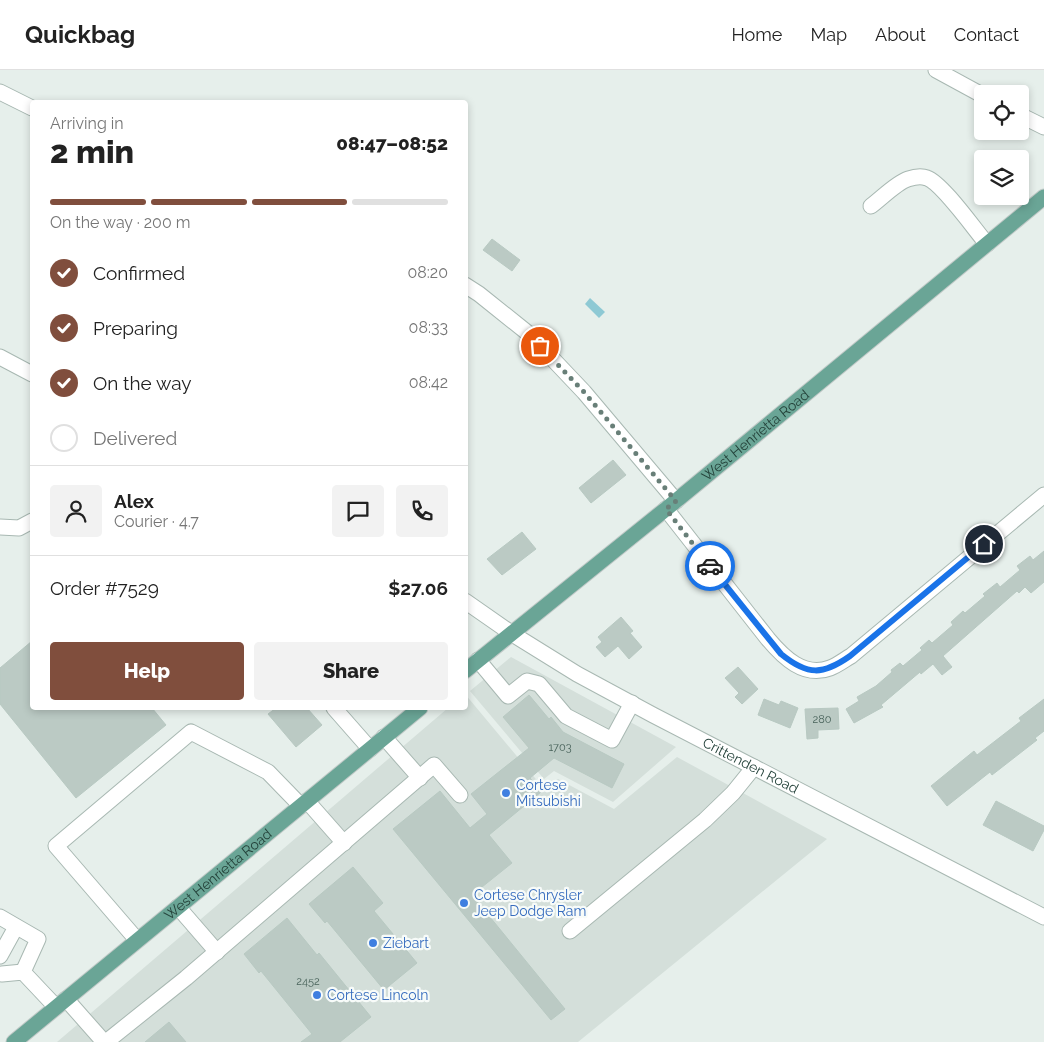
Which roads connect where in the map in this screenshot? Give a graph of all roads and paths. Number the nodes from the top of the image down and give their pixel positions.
1 (936, 70) edge
2 (974, 91) edge
3 (0, 92) edge
4 (30, 107) edge
5 (1029, 120) edge
6 (1044, 127) edge
7 (1044, 197) edge
8 (871, 206) dead end
9 (987, 244) junction
10 (468, 287) edge
11 (0, 356) edge
12 (30, 373) edge
13 (1044, 495) edge
14 (671, 505) junction
15 (30, 522) edge
16 (0, 527) edge
17 (468, 603) edge
18 (511, 633) junction
19 (478, 660) junction
20 (468, 668) edge
21 (632, 703) junction
22 (336, 710) edge
23 (418, 710) edge
24 (384, 737) junction
25 (370, 749) junction
26 (754, 767) junction
27 (420, 778) junction
28 (460, 796) dead end
29 (304, 803) junction
30 (344, 843) junction
31 (178, 907) junction
32 (0, 917) edge
33 (1044, 917) edge
34 (16, 927) junction
35 (570, 931) dead end
36 (137, 940) junction
37 (216, 952) junction
38 (0, 956) edge
39 (1, 971) edge
40 (24, 972) junction
41 (61, 1003) junction
42 (100, 1040) edge
43 (14, 1042) edge

1 - 2 street
3 - 4 street
5 - 6 street
7 - 9 main road, West Henrietta Road
8 - 9 street
9 - 14 main road, West Henrietta Road
10 - 14 street
11 - 12 street
13 - 14 street
14 - 18 main road, West Henrietta Road
15 - 16 street
17 - 18 street, Crittenden Road
18 - 19 main road, West Henrietta Road
18 - 21 street, Crittenden Road
19 - 20 main road, West Henrietta Road
19 - 21 street
21 - 26 street, Crittenden Road
22 - 25 street
23 - 24 main road, West Henrietta Road
24 - 25 main road, West Henrietta Road
24 - 27 street
25 - 29 main road, West Henrietta Road
26 - 33 street, Crittenden Road
26 - 35 street
27 - 28 street
27 - 30 street
29 - 30 street
29 - 31 main road, West Henrietta Road
29 - 36 street
30 - 37 street
31 - 36 main road, West Henrietta Road
31 - 37 street
32 - 34 street
34 - 38 street
34 - 40 street
36 - 41 main road, West Henrietta Road
37 - 42 street
39 - 40 street
40 - 41 street
41 - 42 street
41 - 43 main road, West Henrietta Road

